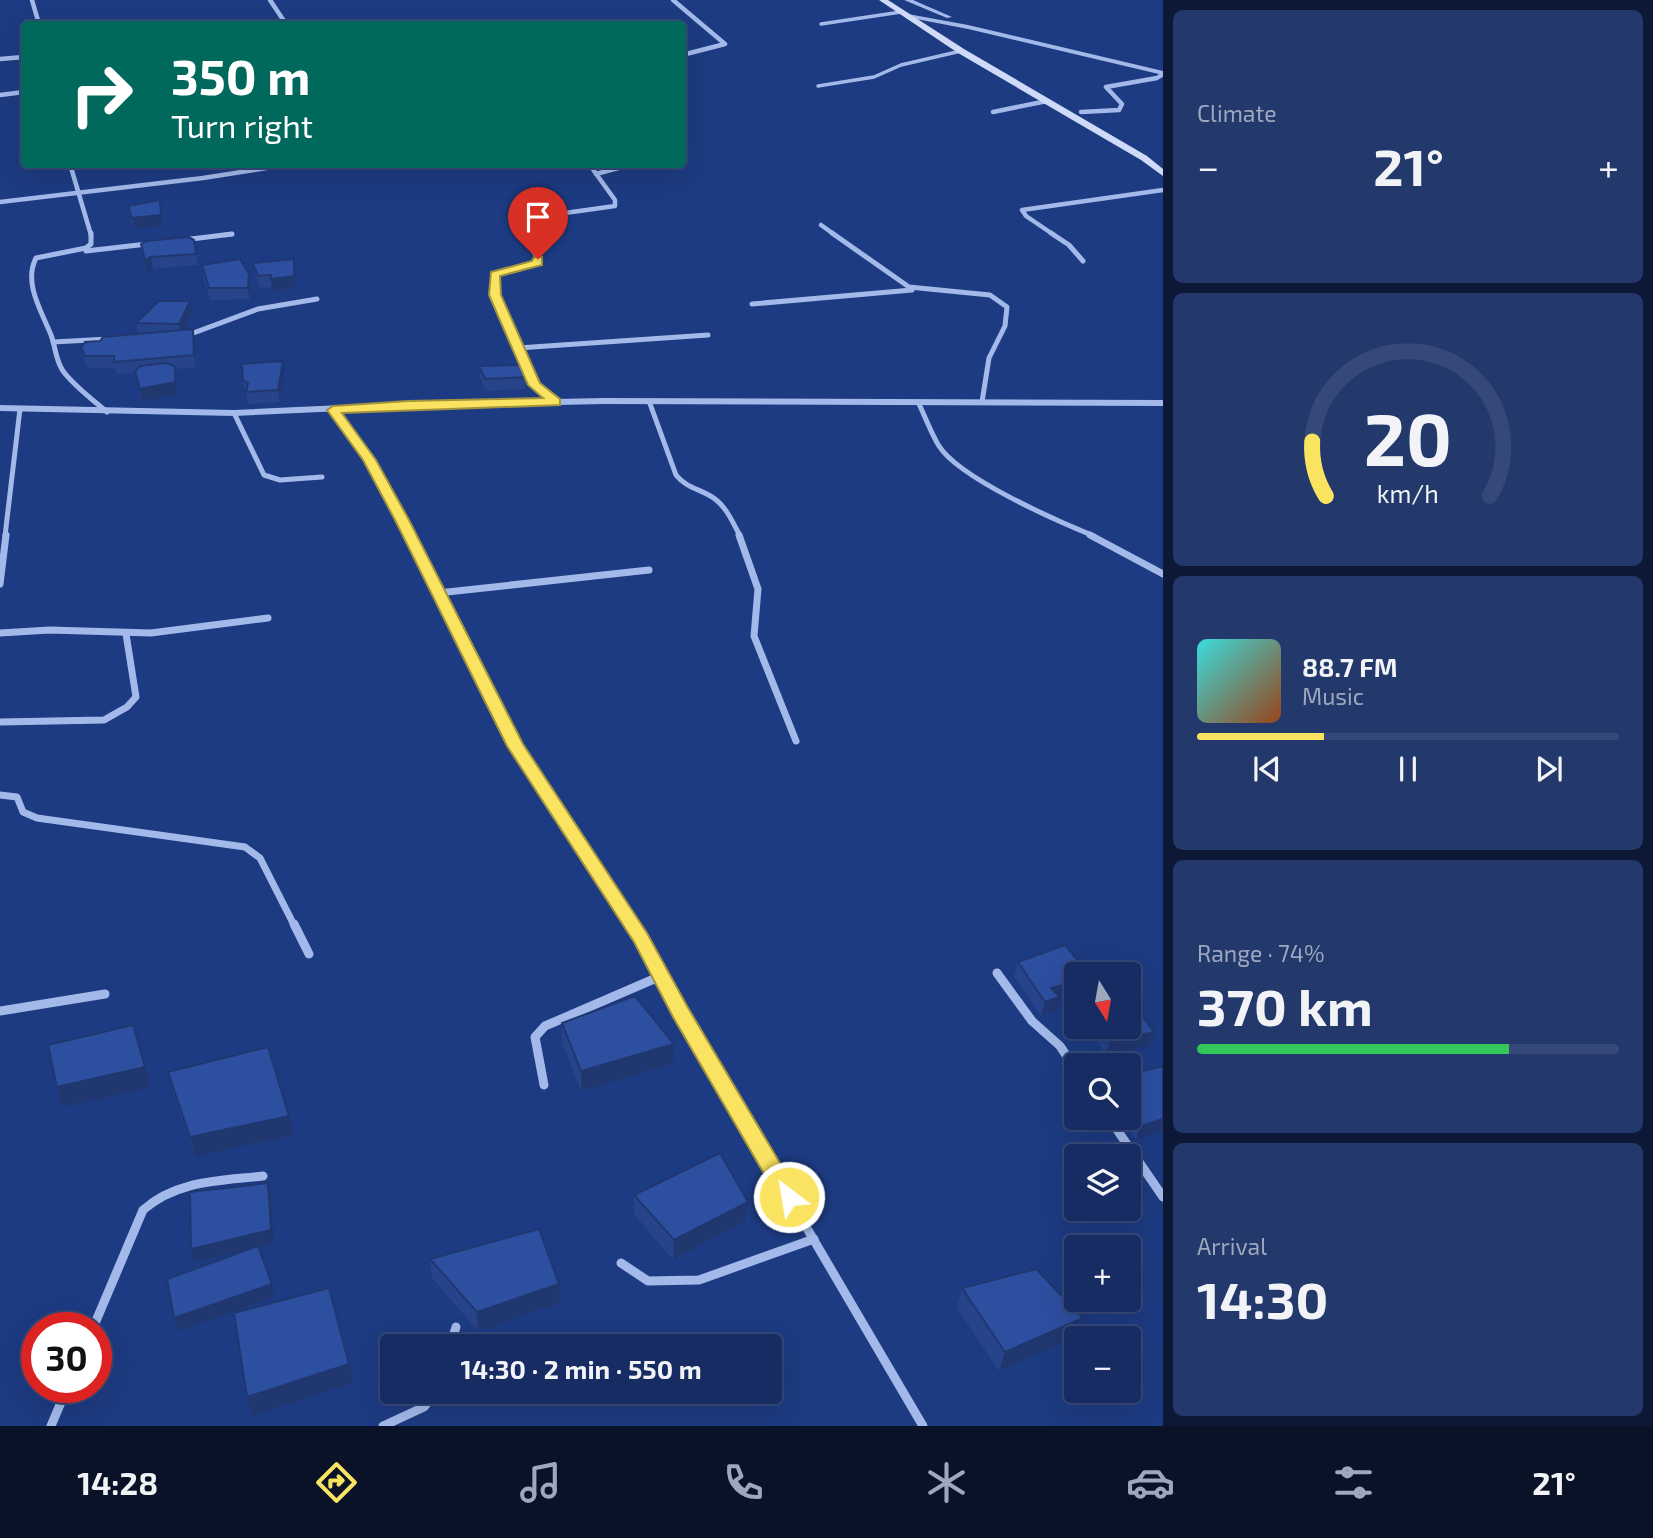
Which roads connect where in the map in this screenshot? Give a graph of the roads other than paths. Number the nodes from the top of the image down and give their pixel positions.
1 (32, 0) edge
2 (270, 0) edge
3 (673, 0) edge
4 (883, 0) edge
5 (897, 0) edge
6 (906, 0) edge
7 (905, 14) junction
8 (925, 18) junction
9 (38, 21) edge
10 (284, 21) edge
11 (821, 24) dead end
12 (968, 27) junction
13 (961, 51) junction
14 (686, 54) edge
15 (21, 57) edge
16 (0, 60) edge
17 (1163, 74) edge
18 (818, 86) dead end
19 (21, 92) edge
20 (0, 95) edge
21 (1048, 101) junction
22 (993, 112) dead end
23 (1081, 112) junction
24 (1163, 163) edge
25 (71, 168) edge
26 (267, 168) edge
27 (592, 168) edge
28 (618, 168) edge
29 (1163, 173) edge
30 (596, 174) junction
31 (1163, 190) edge
32 (77, 192) junction
33 (0, 202) edge
34 (821, 225) dead end
35 (232, 234) dead end
36 (177, 240) edge
37 (150, 244) edge
38 (82, 251) junction
39 (1083, 261) dead end
40 (920, 290) junction
41 (317, 299) dead end
42 (752, 304) dead end
43 (708, 335) dead end
44 (181, 336) edge
45 (117, 338) edge
46 (53, 342) junction
47 (518, 348) junction
48 (649, 401) junction
49 (556, 402) junction
50 (918, 402) junction
51 (982, 402) junction
52 (1163, 403) edge
53 (0, 408) edge
54 (20, 409) junction
55 (333, 410) junction
56 (107, 412) junction
57 (234, 414) junction
58 (322, 477) dead end
59 (649, 570) dead end
60 (1163, 574) edge
61 (0, 584) edge
62 (438, 593) junction
63 (268, 618) dead end
64 (0, 633) edge
65 (126, 634) junction
66 (0, 722) edge
67 (796, 741) dead end
68 (0, 795) edge
69 (309, 954) dead end
70 (997, 973) dead end
71 (661, 976) junction
72 (105, 994) dead end
73 (0, 1011) edge
74 (1065, 1053) edge
75 (544, 1085) dead end
76 (1116, 1130) edge
77 (263, 1177) dead end
78 (1163, 1197) edge
79 (814, 1239) junction
80 (621, 1263) dead end
81 (100, 1312) edge
82 (456, 1327) dead end
83 (454, 1334) edge
84 (61, 1403) edge
85 (426, 1404) edge
86 (51, 1426) edge
87 (383, 1426) edge
88 (923, 1426) edge

1 - 9 street
2 - 10 street
3 - 14 street
4 - 7 main road
5 - 8 main road
6 - 12 street
7 - 8 street
7 - 11 lane
7 - 13 main road
8 - 12 street
8 - 23 main road
12 - 17 street
13 - 18 lane
13 - 21 main road
15 - 16 street
17 - 23 street
19 - 20 street
21 - 22 street
21 - 29 main road
23 - 24 main road
25 - 32 street
26 - 32 street
27 - 30 street
28 - 30 street
30 - 47 street
31 - 39 street
32 - 33 street
32 - 38 street
34 - 40 street
35 - 36 street
37 - 38 street
38 - 46 street
40 - 42 street
40 - 51 street
41 - 44 street
43 - 47 street
45 - 46 street
46 - 56 street
47 - 49 street
48 - 49 street
48 - 50 street
48 - 67 street
49 - 55 street
50 - 51 street
50 - 60 street
51 - 52 street
53 - 54 street
54 - 56 street
54 - 61 street
55 - 57 street
55 - 62 street
56 - 57 street
57 - 58 street
59 - 62 street
62 - 71 street
63 - 65 street
64 - 65 street
65 - 66 street
68 - 69 street
70 - 74 street
71 - 75 street
71 - 79 street
72 - 73 street
76 - 78 street
77 - 81 street
79 - 80 street
79 - 88 street
82 - 83 street
84 - 86 street
85 - 87 street

